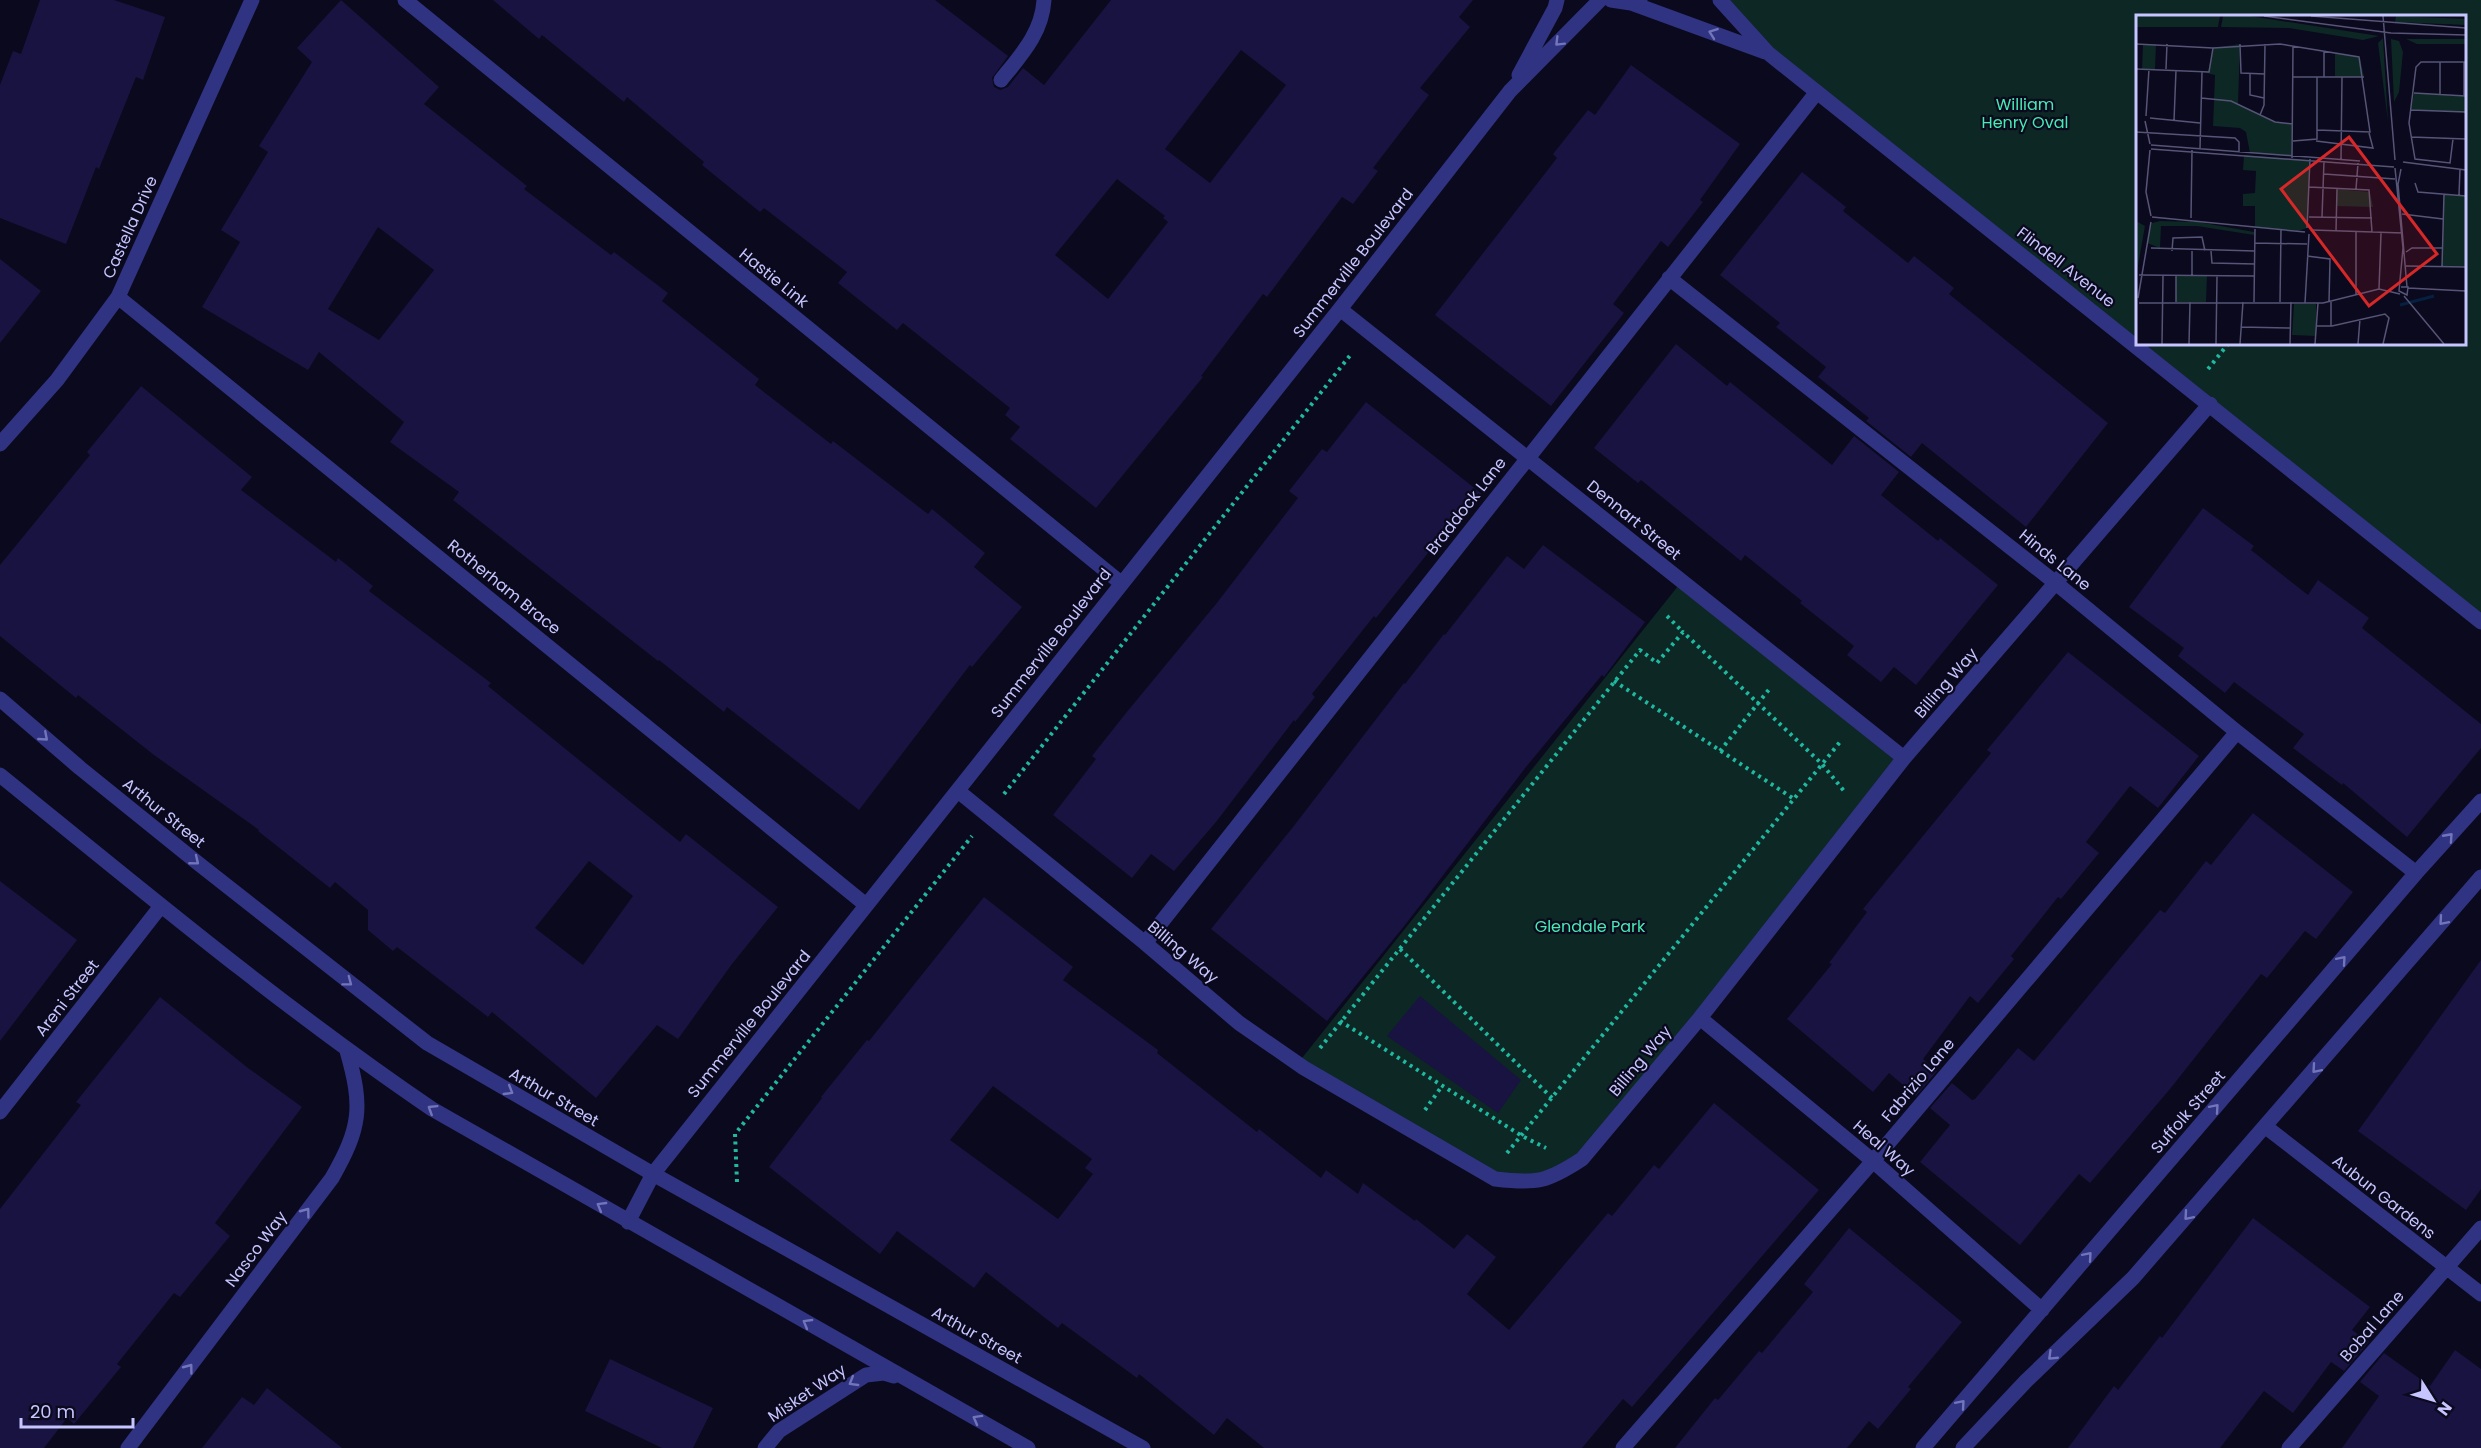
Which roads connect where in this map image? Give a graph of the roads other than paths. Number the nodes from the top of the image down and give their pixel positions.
1 (252, 0) edge
2 (405, 0) edge
3 (1044, 0) edge
4 (1557, 0) edge
5 (1600, 0) edge
6 (1611, 0) edge
7 (1720, 0) edge
8 (1639, 1) edge
9 (1768, 53) junction
10 (1001, 80) dead end
11 (1510, 91) junction
12 (1817, 92) junction
13 (1670, 278) junction
14 (118, 297) junction
15 (1341, 309) junction
16 (2210, 404) junction
17 (0, 444) edge
18 (1527, 458) junction
19 (1121, 584) junction
20 (2056, 584) junction
21 (2481, 622) edge
22 (0, 699) edge
23 (2238, 732) junction
24 (1904, 758) junction
25 (0, 775) edge
26 (958, 791) junction
27 (2481, 801) edge
28 (2416, 873) junction
29 (2481, 877) edge
30 (866, 905) junction
31 (161, 906) junction
32 (1145, 943) junction
33 (1700, 1018) junction
34 (347, 1051) junction
35 (0, 1112) edge
36 (2266, 1127) junction
37 (1873, 1161) junction
38 (653, 1174) junction
39 (628, 1222) junction
40 (2481, 1228) edge
41 (2446, 1268) junction
42 (2481, 1294) edge
43 (2042, 1310) junction
44 (909, 1381) junction
45 (128, 1448) edge
46 (765, 1448) edge
47 (1028, 1448) edge
48 (1143, 1448) edge
49 (1623, 1448) edge
50 (1923, 1448) edge
51 (1963, 1448) edge
52 (2289, 1448) edge

1 - 14 street, Castella Drive
2 - 19 street, Hastie Link
3 - 10 street
4 - 11 street, Summerville Boulevard
5 -> 11 street, Summerville Boulevard
6 - 8 street, Flindell Avenue
7 - 9 street, Flindell Avenue
9 -> 8 street, Flindell Avenue
9 - 12 street, Flindell Avenue
11 - 15 street, Summerville Boulevard
12 - 13 street, Braddock Lane
12 - 16 street, Flindell Avenue
13 - 18 street, Braddock Lane
13 - 20 street, Hinds Lane
14 - 17 street, Castella Drive
14 - 30 street, Rotherham Brace
15 - 18 street, Dennart Street
15 - 19 street, Summerville Boulevard
16 - 20 street, Billing Way
16 - 21 street, Flindell Avenue
18 - 24 street, Dennart Street
18 - 32 street, Braddock Lane
19 - 26 street, Summerville Boulevard
20 - 23 street, Hinds Lane
20 - 24 street, Billing Way
22 -> 38 street, Arthur Street
23 - 28 street, Hinds Lane
23 - 37 street, Fabrizio Lane
24 - 33 street, Billing Way
25 - 31 street
26 - 30 street, Summerville Boulevard
26 - 32 street, Billing Way
28 -> 27 street, Suffolk Street
43 -> 28 street, Suffolk Street
29 -> 36 street
30 - 38 street, Summerville Boulevard
31 - 34 street
31 - 35 street, Areni Street
32 - 33 street, Billing Way
33 - 37 street, Heal Way
39 -> 34 street
45 -> 34 street, Nasco Way
36 - 41 street, Aubun Gardens
36 -> 51 street
37 - 43 street, Heal Way
37 - 49 street, Fabrizio Lane
38 - 39 street, Summerville Boulevard
38 - 48 street, Arthur Street
44 -> 39 street
40 - 41 street, Bobal Lane
41 - 42 street, Aubun Gardens
41 - 52 street, Bobal Lane
50 -> 43 street, Suffolk Street
44 -> 46 street, Misket Way
47 -> 44 street

